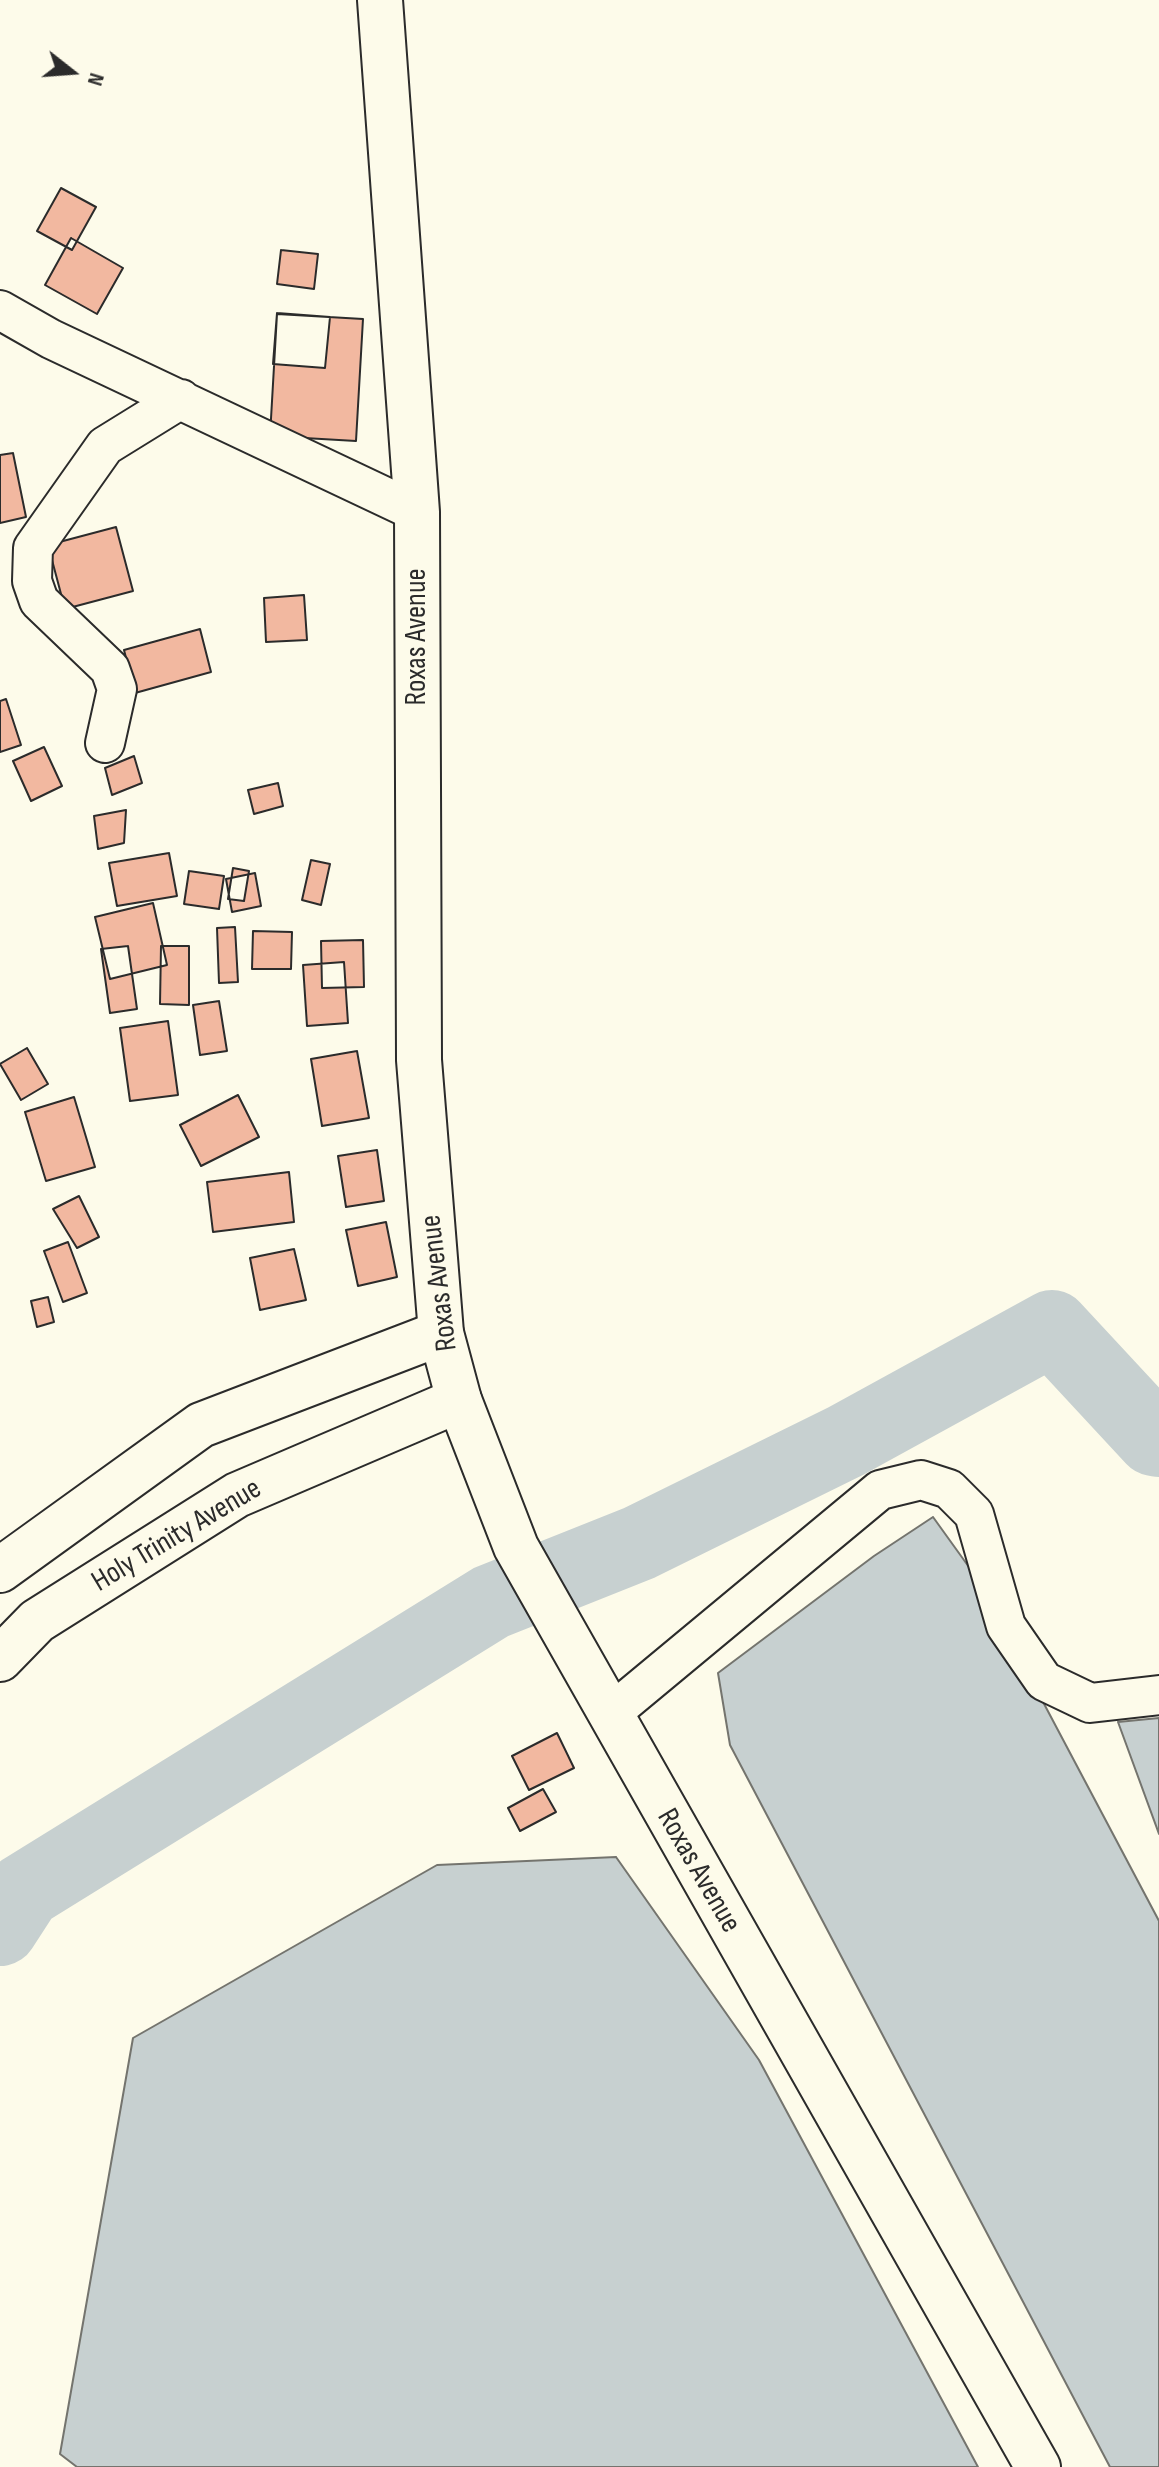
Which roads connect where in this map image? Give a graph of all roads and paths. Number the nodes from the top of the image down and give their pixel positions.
1 (380, 0) edge
2 (0, 310) edge
3 (181, 399) junction
4 (417, 512) junction
5 (105, 743) dead end
6 (441, 1333) junction
7 (459, 1400) junction
8 (0, 1569) edge
9 (37, 1621) junction
10 (0, 1659) edge
11 (1159, 1695) edge
12 (600, 1698) junction
13 (1038, 2467) edge

1 - 4 main road, Roxas Avenue
2 - 3 street
3 - 4 street
3 - 5 street
4 - 6 main road, Roxas Avenue
6 - 7 main road, Roxas Avenue
6 - 8 main road
7 - 9 main road, Holy Trinity Avenue
7 - 12 main road, Roxas Avenue
8 - 9 main road
9 - 10 main road, Holy Trinity Avenue
11 - 12 street
12 - 13 main road, Roxas Avenue

